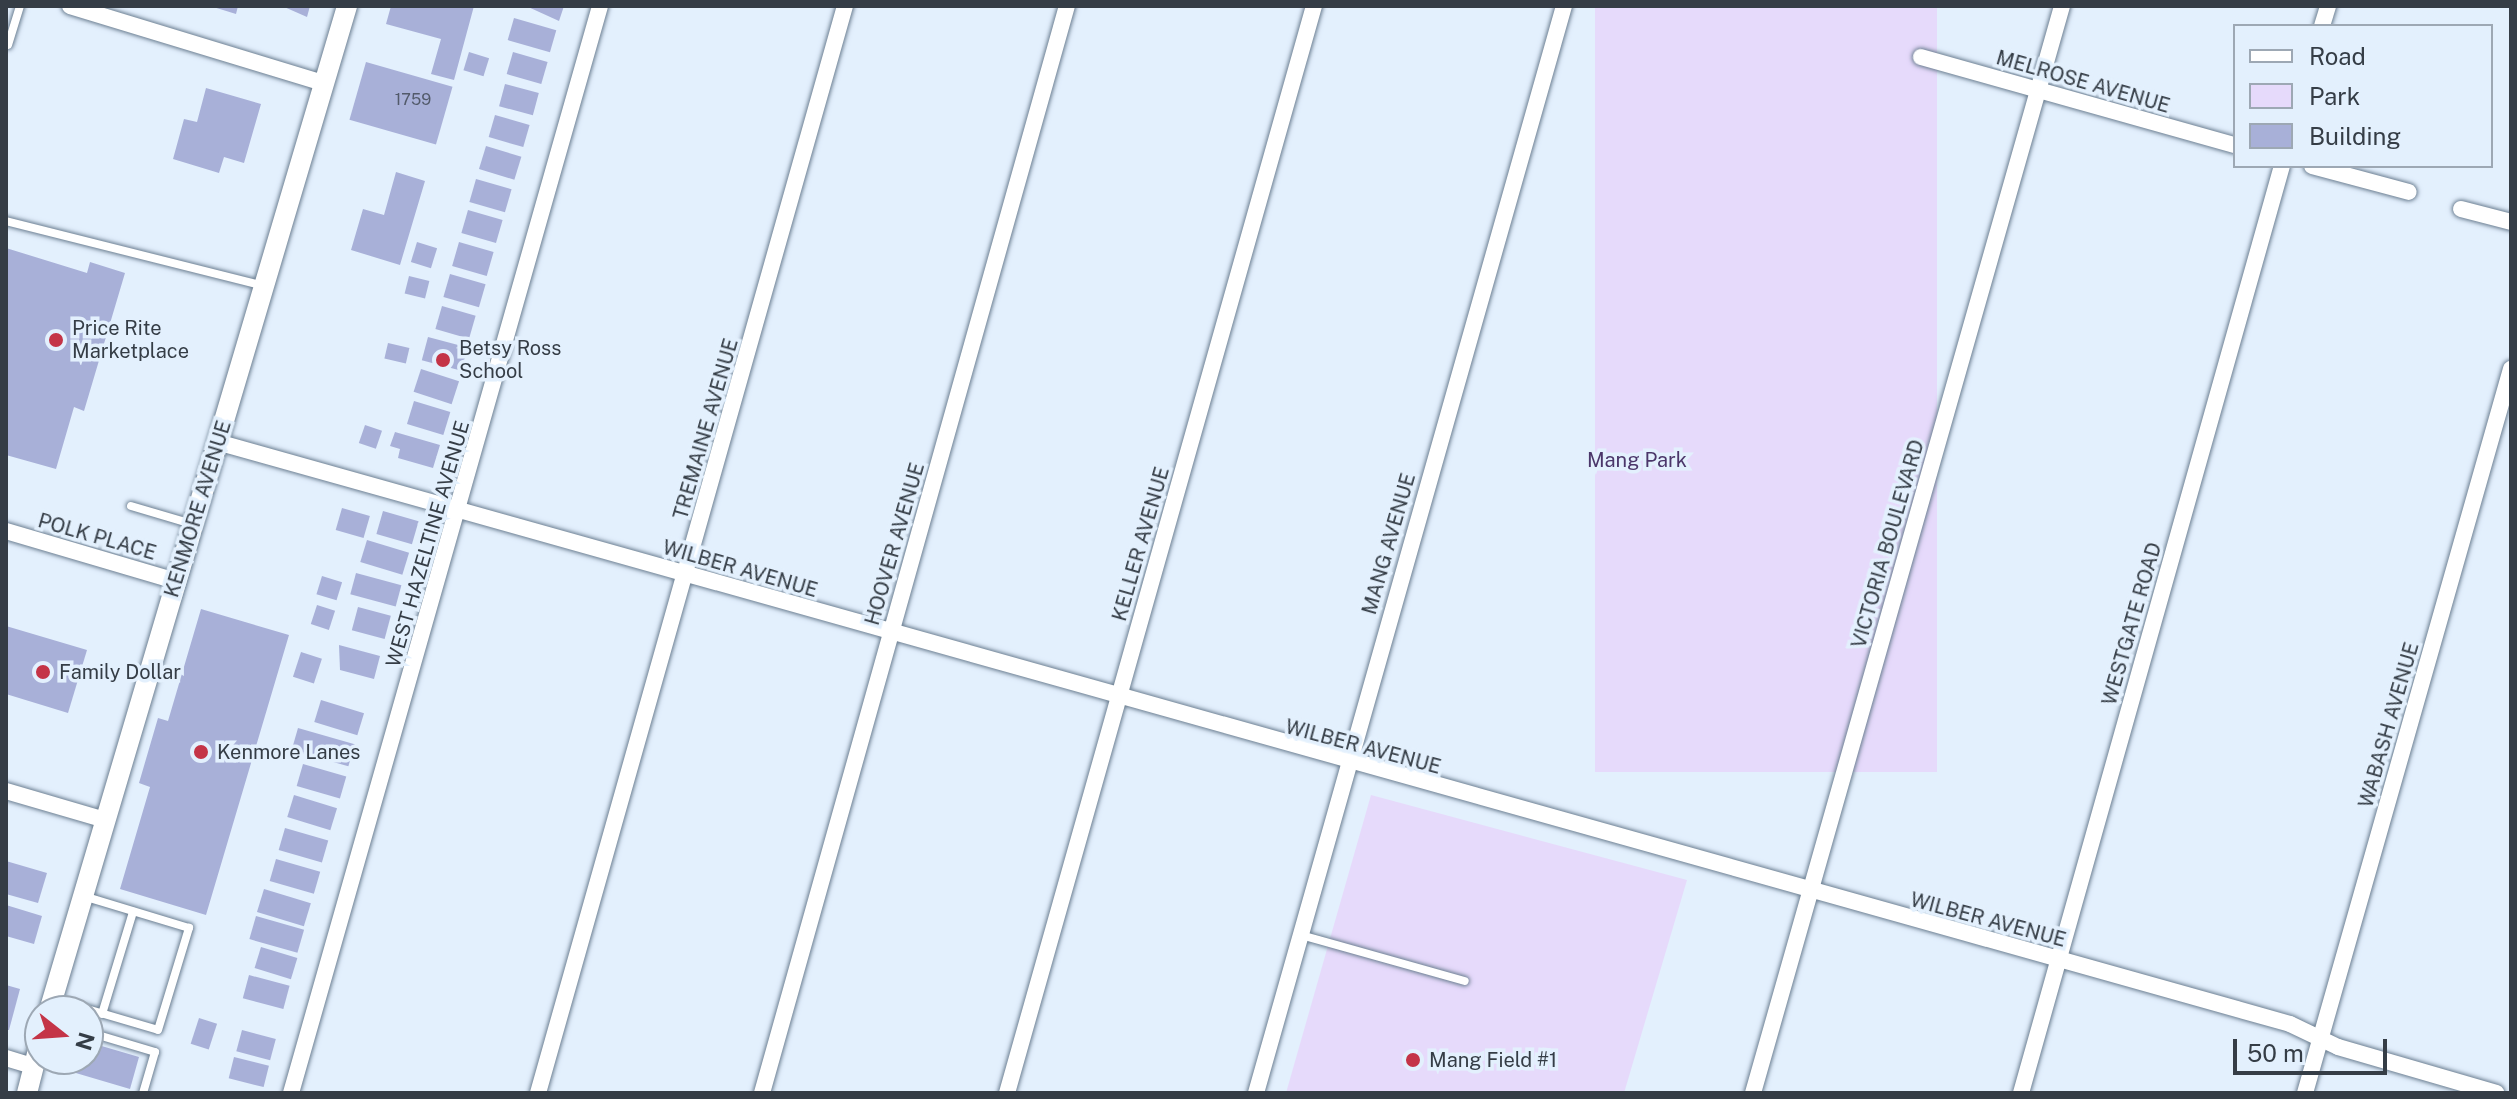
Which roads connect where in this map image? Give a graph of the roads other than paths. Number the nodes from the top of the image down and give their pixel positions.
1 (20, 6) edge
2 (70, 6) edge
3 (347, 6) edge
4 (600, 6) edge
5 (845, 6) edge
6 (1067, 6) edge
7 (1314, 6) edge
8 (1564, 6) edge
9 (2062, 6) edge
10 (8, 45) dead end
11 (1921, 57) dead end
12 (324, 83) junction
13 (2038, 90) junction
14 (2233, 144) edge
15 (2281, 168) edge
16 (2319, 168) edge
17 (2409, 192) dead end
18 (2461, 209) dead end
19 (6, 221) edge
20 (2511, 222) edge
21 (264, 286) junction
22 (2511, 369) edge
23 (217, 442) junction
24 (131, 506) dead end
25 (459, 510) junction
26 (193, 524) junction
27 (6, 531) edge
28 (685, 574) junction
29 (176, 581) junction
30 (891, 634) junction
31 (1118, 700) junction
32 (1348, 764) junction
33 (6, 791) edge
34 (105, 820) junction
35 (1809, 891) junction
36 (83, 896) junction
37 (133, 912) junction
38 (1300, 935) junction
39 (2058, 960) junction
40 (1465, 981) dead end
41 (54, 995) edge
42 (104, 1007) edge
43 (104, 1015) edge
44 (104, 1037) edge
45 (2320, 1038) junction
46 (143, 1093) edge
47 (291, 1093) edge
48 (538, 1093) edge
49 (762, 1093) edge
50 (1007, 1093) edge
51 (1256, 1093) edge
52 (1753, 1093) edge
53 (2021, 1093) edge
54 (2305, 1093) edge
55 (2496, 1093) edge

1 - 10 lane
2 - 12 street
3 - 12 street, KENMORE AVENUE
4 - 25 street, WEST HAZELTINE AVENUE
5 - 28 street, TREMAINE AVENUE
6 - 30 street, HOOVER AVENUE
7 - 31 street, KELLER AVENUE
8 - 32 street, MANG AVENUE
9 - 13 street, VICTORIA BOULEVARD
11 - 13 street, MELROSE AVENUE
12 - 21 street, KENMORE AVENUE
13 - 14 street, MELROSE AVENUE
13 - 35 street, VICTORIA BOULEVARD
15 - 39 street, WESTGATE ROAD
16 - 17 street
18 - 20 street
19 - 21 lane
21 - 23 street, KENMORE AVENUE
22 - 45 street, WABASH AVENUE
23 - 25 street, WILBER AVENUE
23 - 26 street, KENMORE AVENUE
24 - 26 lane
25 - 28 street, WILBER AVENUE
25 - 47 street, WEST HAZELTINE AVENUE
26 - 29 street, KENMORE AVENUE
27 - 29 street, POLK PLACE
28 - 30 street, WILBER AVENUE
28 - 48 street, TREMAINE AVENUE
29 - 34 street, KENMORE AVENUE
30 - 31 street, WILBER AVENUE
30 - 49 street, HOOVER AVENUE
31 - 32 street, WILBER AVENUE
31 - 50 street, KELLER AVENUE
32 - 35 street, WILBER AVENUE
32 - 38 street, MANG AVENUE
33 - 34 street
34 - 36 street, KENMORE AVENUE
35 - 39 street, WILBER AVENUE
35 - 52 street, VICTORIA BOULEVARD
36 - 37 lane
36 - 41 street, KENMORE AVENUE
37 - 42 lane
37 - 43 lane
38 - 40 lane
38 - 51 street, MANG AVENUE
39 - 45 street, WILBER AVENUE
39 - 53 street, WESTGATE ROAD
44 - 46 lane
45 - 54 street, WABASH AVENUE
45 - 55 street, WILBER AVENUE

